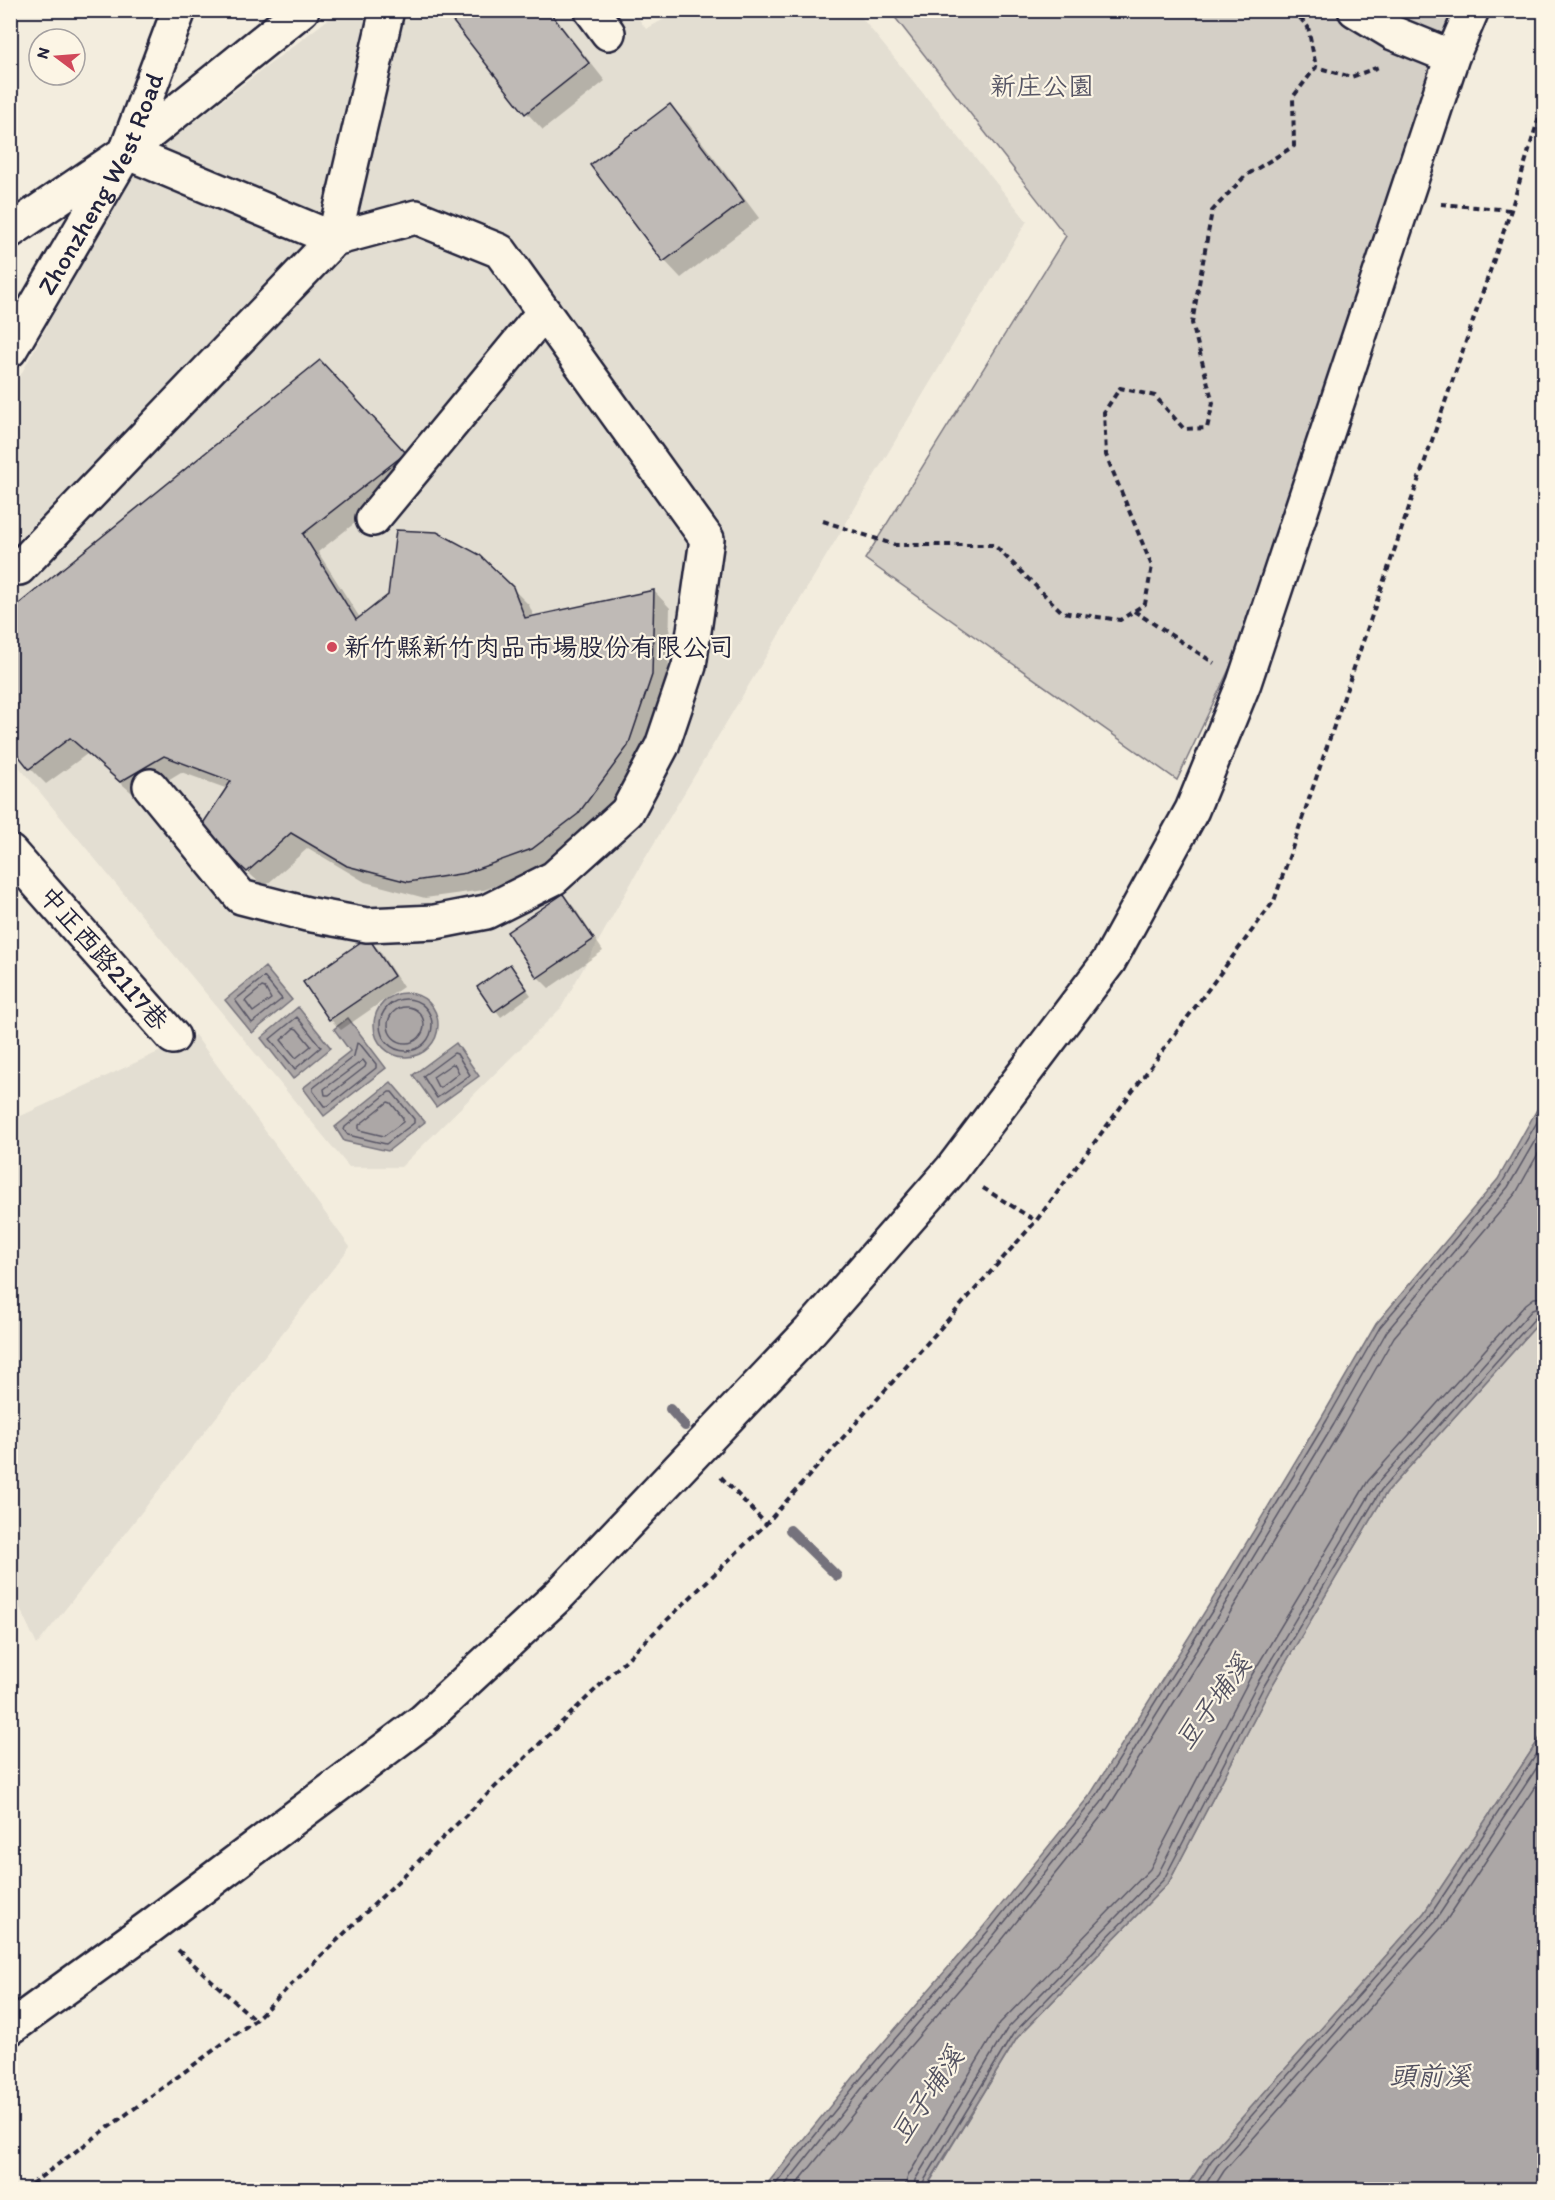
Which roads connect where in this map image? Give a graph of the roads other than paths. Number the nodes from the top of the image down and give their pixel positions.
1 (178, 10) edge
2 (302, 10) edge
3 (387, 10) edge
4 (1355, 10) edge
5 (1472, 10) edge
6 (1452, 57) junction
7 (126, 152) junction
8 (10, 231) edge
9 (334, 239) junction
10 (544, 312) junction
11 (10, 350) edge
12 (373, 519) dead end
13 (19, 568) dead end
14 (150, 786) dead end
15 (10, 852) edge
16 (173, 1037) dead end
17 (10, 2028) edge

1 - 7 street, Zhonzheng West Road
2 - 7 street
3 - 9 street
4 - 6 street
5 - 6 street
6 - 17 street
7 - 8 street
7 - 9 street
7 - 11 street, Zhonzheng West Road
9 - 10 street
9 - 13 street
10 - 12 street
10 - 14 street
15 - 16 street, 中正西路2117巷

